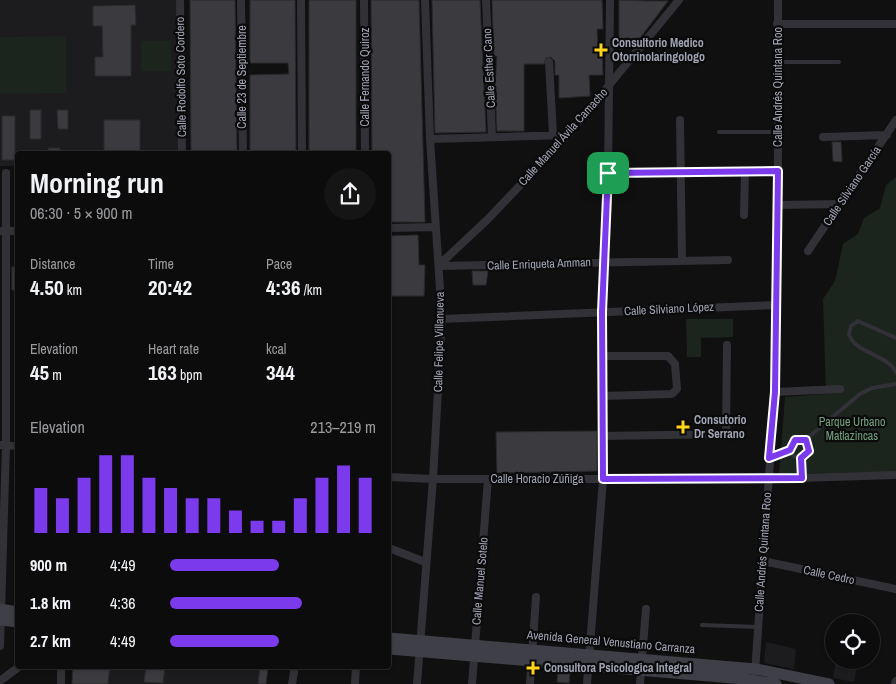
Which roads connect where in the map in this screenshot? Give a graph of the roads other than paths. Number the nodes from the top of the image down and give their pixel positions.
1 (180, 0) edge
2 (242, 0) edge
3 (301, 0) edge
4 (364, 0) edge
5 (426, 0) edge
6 (486, 0) edge
7 (610, 0) edge
8 (679, 0) edge
9 (778, 0) edge
10 (778, 24) junction
11 (896, 24) edge
12 (549, 62) dead end
13 (778, 62) junction
14 (839, 62) dead end
15 (610, 84) junction
16 (680, 120) dead end
17 (896, 120) edge
18 (719, 132) dead end
19 (778, 132) junction
20 (553, 134) junction
21 (568, 135) junction
22 (887, 135) junction
23 (492, 136) junction
24 (823, 137) dead end
25 (430, 139) junction
26 (182, 151) edge
27 (243, 151) edge
28 (302, 151) edge
29 (365, 151) edge
30 (778, 171) junction
31 (6, 173) dead end
32 (608, 173) junction
33 (681, 173) junction
34 (745, 173) junction
35 (840, 204) junction
36 (778, 205) junction
37 (744, 215) dead end
38 (436, 227) junction
39 (391, 228) edge
40 (4, 231) edge
41 (808, 251) dead end
42 (682, 260) junction
43 (728, 260) dead end
44 (604, 262) junction
45 (439, 265) junction
46 (776, 305) junction
47 (602, 312) junction
48 (442, 319) junction
49 (896, 338) edge
50 (727, 345) dead end
51 (602, 356) junction
52 (896, 372) edge
53 (896, 384) edge
54 (840, 389) dead end
55 (775, 392) junction
56 (603, 396) junction
57 (603, 436) junction
58 (806, 440) junction
59 (3, 445) edge
60 (790, 450) junction
61 (769, 458) junction
62 (801, 458) junction
63 (896, 474) edge
64 (391, 477) edge
65 (802, 478) junction
66 (433, 479) junction
67 (488, 479) junction
68 (603, 479) junction
69 (768, 479) junction
70 (391, 549) edge
71 (763, 560) junction
72 (425, 562) junction
73 (896, 589) edge
74 (536, 597) dead end
75 (646, 609) dead end
76 (15, 612) edge
77 (0, 615) edge
78 (15, 621) edge
79 (702, 625) dead end
80 (758, 627) junction
81 (391, 639) edge
82 (0, 646) edge
83 (419, 646) junction
84 (391, 649) edge
85 (530, 649) junction
86 (474, 650) junction
87 (642, 658) junction
88 (589, 659) junction
89 (531, 661) junction
90 (16, 669) edge
91 (61, 669) edge
92 (294, 669) edge
93 (356, 669) edge
94 (641, 671) junction
95 (755, 678) edge
96 (0, 680) edge
97 (813, 682) edge
98 (61, 684) edge
99 (292, 684) edge
100 (355, 684) edge
101 (417, 684) edge
102 (472, 684) edge
103 (530, 684) edge
104 (587, 684) edge
105 (640, 684) edge
106 (776, 684) edge
107 (830, 684) edge

1 - 26 street, Calle Rodolfo Soto Cordero
2 - 27 street, Calle 23 de Septiembre
3 - 28 street
4 - 29 street, Calle Fernando Quiroz
5 - 25 street, Calle Felipe Villanueva
6 - 23 street, Calle Esther Cano
7 - 15 street
8 - 15 street, Calle Manuel Ávila Camacho
9 - 10 street, Calle Andrés Quintana Roo
10 - 11 street
10 - 13 street, Calle Andrés Quintana Roo
12 - 20 street
13 - 14 lane
13 - 19 street, Calle Andrés Quintana Roo
15 - 21 street, Calle Manuel Ávila Camacho
15 - 32 street
16 - 33 street
17 - 22 street, Calle Silviano García
18 - 19 lane
19 - 30 street, Calle Andrés Quintana Roo
20 - 21 street
20 - 23 street
21 - 45 street, Calle Manuel Ávila Camacho
22 - 24 street
22 - 35 street, Calle Silviano García
23 - 25 street
25 - 38 street, Calle Felipe Villanueva
30 - 34 street
30 - 36 street, Calle Andrés Quintana Roo
31 - 40 street
32 - 33 street
32 - 44 street
33 - 34 street
33 - 42 street
34 - 37 street
35 - 36 street
35 - 41 street, Calle Silviano García
36 - 46 street, Calle Andrés Quintana Roo
38 - 39 street
38 - 45 street, Calle Felipe Villanueva
40 - 59 street
42 - 43 street, Calle Enriqueta Amman
42 - 44 street, Calle Enriqueta Amman
44 - 45 street, Calle Enriqueta Amman
44 - 47 street
45 - 48 street, Calle Felipe Villanueva
46 - 47 street, Calle Silviano López
46 - 55 street, Calle Andrés Quintana Roo
47 - 48 street, Calle Silviano López
47 - 51 street
48 - 66 street, Calle Felipe Villanueva
49 - 52 lane
50 - 57 street
51 - 56 street
51 - 56 street
53 - 58 lane
54 - 55 street
55 - 61 street, Calle Andrés Quintana Roo
56 - 57 street
57 - 68 street
58 - 60 lane
58 - 62 lane
59 - 77 street
60 - 61 lane
60 - 62 lane
61 - 69 street, Calle Andrés Quintana Roo
62 - 65 lane
63 - 65 street, Calle Horacio Zúñiga
64 - 66 street, Calle Horacio Zúñiga
65 - 69 street, Calle Horacio Zúñiga
66 - 67 street, Calle Horacio Zúñiga
66 - 72 street, Calle Felipe Villanueva
67 - 68 street, Calle Horacio Zúñiga
67 - 86 street, Calle Manuel Sotelo
68 - 69 street, Calle Horacio Zúñiga
68 - 88 street
69 - 71 street, Calle Andrés Quintana Roo
70 - 72 street
71 - 73 street, Calle Cedro
71 - 80 street, Calle Andrés Quintana Roo
72 - 83 street, Calle Felipe Villanueva
74 - 85 street
75 - 87 street
76 - 77 main road
77 - 78 main road
77 - 82 street
79 - 80 lane
80 - 95 street, Calle Andrés Quintana Roo
81 - 83 main road, Avenida General Venustiano Carranza
83 - 84 main road, Avenida General Venustiano Carranza
83 - 86 main road, Avenida General Venustiano Carranza
83 - 101 street, Calle Felipe Villanueva
85 - 86 main road, Avenida General Venustiano Carranza
85 - 88 main road, Avenida General Venustiano Carranza
85 - 89 street
86 - 89 main road, Avenida General Venustiano Carranza
86 - 102 street, Calle Manuel Sotelo
87 - 88 main road, Avenida General Venustiano Carranza
87 - 95 main road, Avenida General Venustiano Carranza
88 - 89 main road, Avenida General Venustiano Carranza
88 - 94 main road, Avenida General Venustiano Carranza
88 - 104 street
89 - 103 street
90 - 96 street
91 - 98 street
92 - 99 street
93 - 100 street
94 - 95 main road, Avenida General Venustiano Carranza
94 - 105 street
95 - 97 main road, Avenida General Venustiano Carranza
95 - 106 main road, Avenida General Venustiano Carranza
97 - 107 main road, Avenida General Venustiano Carranza

